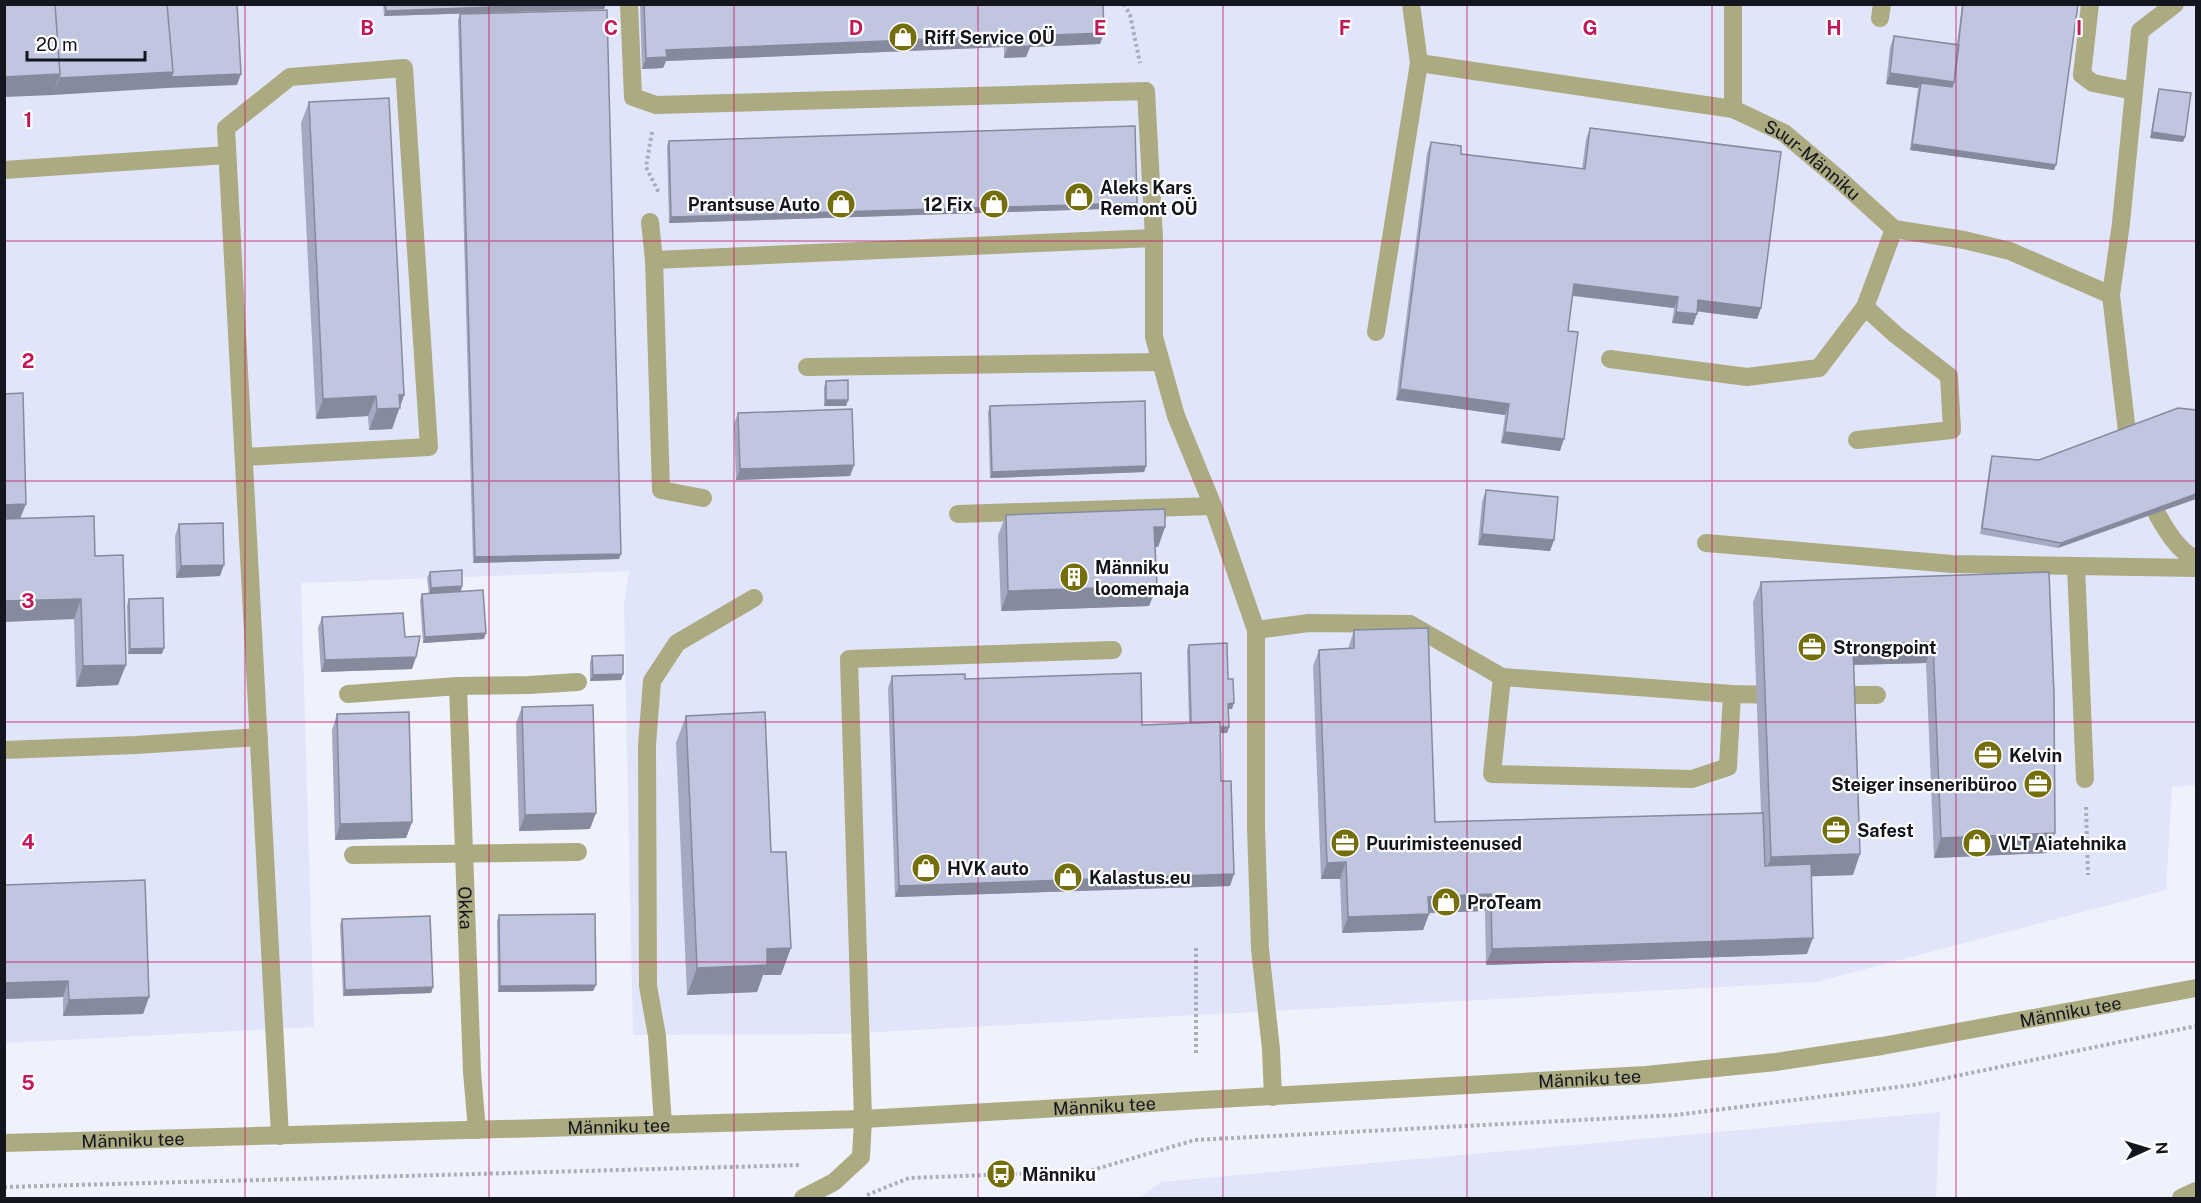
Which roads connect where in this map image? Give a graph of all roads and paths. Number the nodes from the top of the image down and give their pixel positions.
1 (629, 4) edge
2 (1124, 4) edge
3 (1411, 4) edge
4 (1733, 4) edge
5 (2090, 4) edge
6 (2175, 4) edge
7 (1419, 63) junction
8 (1146, 90) junction
9 (2134, 91) junction
10 (656, 105) junction
11 (1733, 109) junction
12 (227, 155) junction
13 (4, 170) edge
14 (650, 222) joint
15 (1894, 229) junction
16 (1154, 238) junction
17 (654, 260) junction
18 (2111, 295) junction
19 (1864, 307) junction
20 (1376, 332) dead end
21 (1610, 359) dead end
22 (1161, 362) junction
23 (807, 367) dead end
24 (2127, 432) edge
25 (1857, 440) dead end
26 (244, 457) junction
27 (704, 498) dead end
28 (1213, 506) junction
29 (958, 514) dead end
30 (2157, 514) edge
31 (1706, 543) dead end
32 (2196, 559) edge
33 (2076, 566) junction
34 (2196, 568) edge
35 (754, 598) dead end
36 (1256, 630) junction
37 (1113, 650) dead end
38 (1502, 677) junction
39 (578, 682) dead end
40 (458, 686) junction
41 (348, 694) dead end
42 (1732, 694) junction
43 (1877, 695) dead end
44 (259, 737) junction
45 (4, 750) edge
46 (2085, 779) joint
47 (578, 852) dead end
48 (464, 854) junction
49 (353, 855) dead end
50 (2088, 875) dead end
51 (1196, 948) dead end
52 (2196, 988) edge
53 (2196, 1026) edge
54 (1196, 1053) dead end
55 (1273, 1097) junction
56 (863, 1119) junction
57 (663, 1124) junction
58 (477, 1130) junction
59 (280, 1136) junction
60 (4, 1143) edge
61 (834, 1182) junction
62 (4, 1187) edge
63 (2196, 1191) edge
64 (803, 1198) edge
65 (2181, 1198) edge

1 - 10 street
2 - 8 path
3 - 7 street
4 - 11 street
5 - 9 street
6 - 9 street
7 - 11 street, Suur-Männiku
7 - 20 street
8 - 10 street
8 - 16 street
9 - 18 street
10 - 14 path
11 - 15 street, Suur-Männiku
12 - 13 street
12 - 26 street
12 - 26 street
14 - 17 street
15 - 18 street
15 - 19 street
16 - 17 street
16 - 22 street
17 - 27 street
18 - 24 street
19 - 21 street
19 - 25 street
22 - 23 street
22 - 28 street
26 - 44 street
28 - 29 street
28 - 36 street
30 - 32 street
31 - 33 street
33 - 34 street
33 - 46 street
35 - 57 street
36 - 38 street
36 - 55 street
37 - 56 street
38 - 42 street
38 - 42 street
39 - 40 street
40 - 41 street
40 - 48 street, Okka
42 - 43 street
44 - 45 street
44 - 59 street
46 - 50 path
47 - 48 street
48 - 49 street
48 - 58 street, Okka
51 - 54 path
52 - 55 street, Männiku tee
53 - 61 path
55 - 56 street, Männiku tee
56 - 57 street, Männiku tee
56 - 61 street
57 - 58 street, Männiku tee
58 - 59 street, Männiku tee
59 - 60 street, Männiku tee
61 - 62 path
61 - 64 street
63 - 65 street

